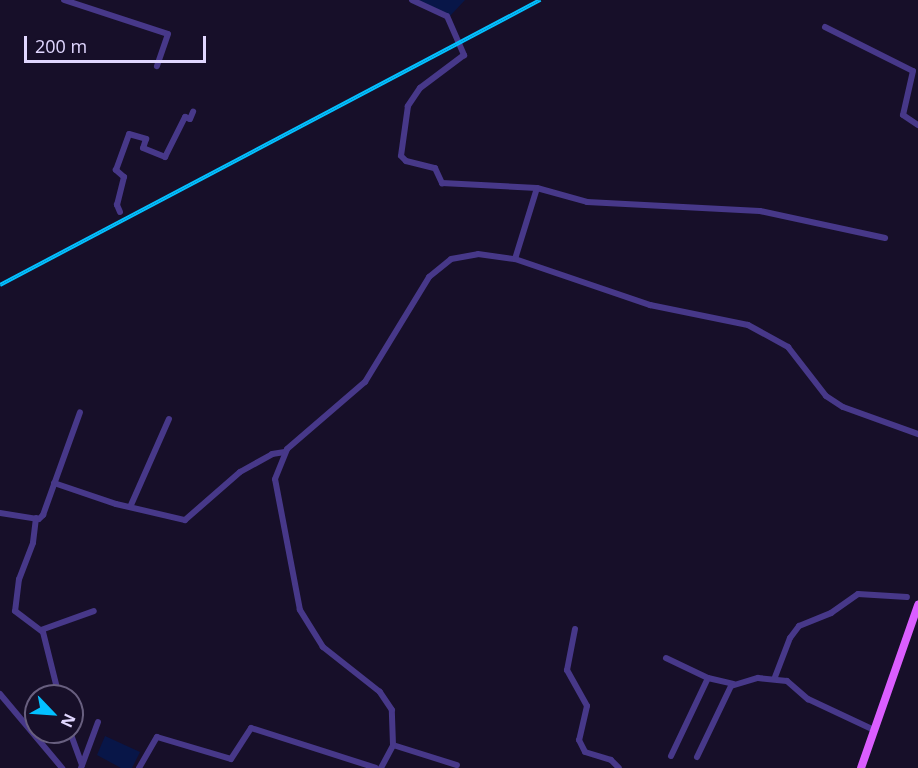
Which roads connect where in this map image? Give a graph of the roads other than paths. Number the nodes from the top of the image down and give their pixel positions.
1 (64, 0) edge
2 (412, 0) edge
3 (825, 27) dead end
4 (157, 66) dead end
5 (193, 112) dead end
6 (918, 125) edge
7 (537, 188) junction
8 (120, 212) dead end
9 (885, 238) dead end
10 (515, 259) junction
11 (80, 412) dead end
12 (169, 419) dead end
13 (918, 434) edge
14 (285, 452) junction
15 (54, 483) junction
16 (130, 505) junction
17 (0, 513) edge
18 (36, 518) junction
19 (908, 597) dead end
20 (918, 605) edge
21 (94, 611) dead end
22 (575, 629) dead end
23 (41, 630) junction
24 (666, 658) dead end
25 (775, 677) junction
26 (708, 678) junction
27 (56, 684) edge
28 (733, 684) junction
29 (0, 694) edge
30 (98, 722) dead end
31 (874, 730) junction
32 (74, 744) edge
33 (393, 745) junction
34 (671, 756) dead end
35 (697, 757) dead end
36 (457, 765) dead end
37 (83, 767) edge
38 (62, 768) edge
39 (139, 768) edge
40 (376, 768) edge
41 (381, 768) edge
42 (619, 768) edge
43 (861, 768) edge

1 - 4 street
2 - 7 street
3 - 6 street
5 - 8 street
7 - 9 street
7 - 10 street
10 - 13 street
10 - 14 street
11 - 15 street
12 - 16 street
14 - 16 street
14 - 33 street
15 - 16 street
15 - 18 street
17 - 18 street
18 - 23 street
19 - 25 street
20 - 31 main road
21 - 23 street
22 - 42 street
23 - 27 street
24 - 26 street
25 - 28 street
25 - 31 street
26 - 28 street
26 - 34 street
28 - 35 street
29 - 38 street
30 - 37 street
31 - 43 main road
32 - 37 street
33 - 36 street
33 - 41 street
39 - 40 street

